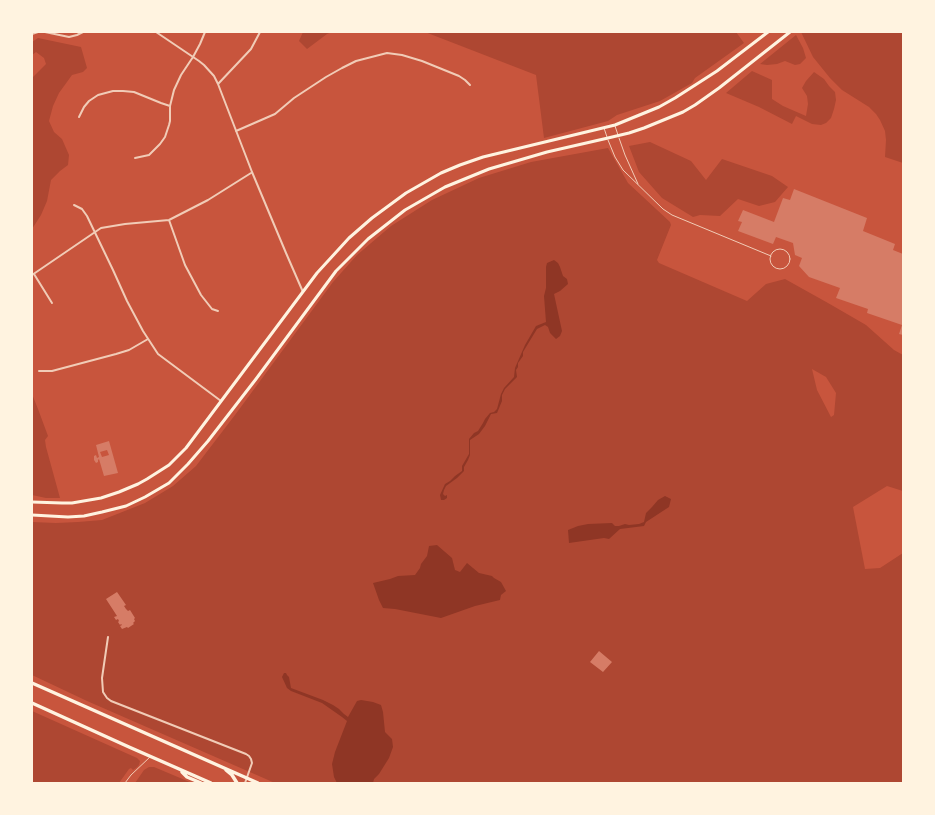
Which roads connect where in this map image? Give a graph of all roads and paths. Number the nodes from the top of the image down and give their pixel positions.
1 (38, 32) edge
2 (44, 32) edge
3 (83, 32) edge
4 (156, 32) edge
5 (205, 32) edge
6 (260, 32) edge
7 (768, 32) edge
8 (790, 32) edge
9 (32, 34) edge
10 (193, 57) junction
11 (218, 84) junction
12 (470, 86) dead end
13 (170, 106) junction
14 (80, 117) dead end
15 (615, 125) junction
16 (603, 127) junction
17 (236, 131) junction
18 (618, 135) junction
19 (608, 138) junction
20 (135, 158) dead end
21 (252, 172) junction
22 (640, 187) junction
23 (74, 205) dead end
24 (169, 220) junction
25 (95, 233) junction
26 (771, 256) junction
27 (33, 274) edge
28 (303, 292) junction
29 (52, 302) dead end
30 (218, 312) dead end
31 (148, 339) junction
32 (39, 371) dead end
33 (221, 401) junction
34 (32, 502) edge
35 (32, 515) edge
36 (108, 637) dead end
37 (32, 683) edge
38 (32, 703) edge
39 (150, 756) junction
40 (216, 764) junction
41 (180, 770) junction
42 (247, 778) junction
43 (125, 783) edge
44 (201, 783) edge
45 (211, 783) edge
46 (237, 783) edge
47 (245, 783) edge
48 (258, 783) edge

1 - 9 street
2 - 3 street
4 - 10 street
5 - 10 street
6 - 11 street
7 - 15 main road
8 - 18 main road
10 - 11 street
10 - 13 street
11 - 17 street
12 - 17 street
13 - 14 street
13 - 20 street
15 - 16 main road
15 - 18 lane
16 - 19 lane
16 - 28 main road
17 - 21 street
18 - 19 main road
18 - 22 lane
19 - 22 lane
19 - 35 main road
21 - 24 street
21 - 28 street
22 - 26 lane
23 - 25 street
24 - 25 street
24 - 30 street
25 - 27 street
25 - 31 street
26 - 26 lane
27 - 29 street
28 - 33 main road
31 - 32 street
31 - 33 street
33 - 34 main road
36 - 42 street
37 - 40 main road
38 - 39 main road
39 - 41 main road
39 - 43 lane
40 - 42 main road
40 - 46 main road
41 - 44 main road
41 - 45 main road
42 - 47 street
42 - 48 main road

